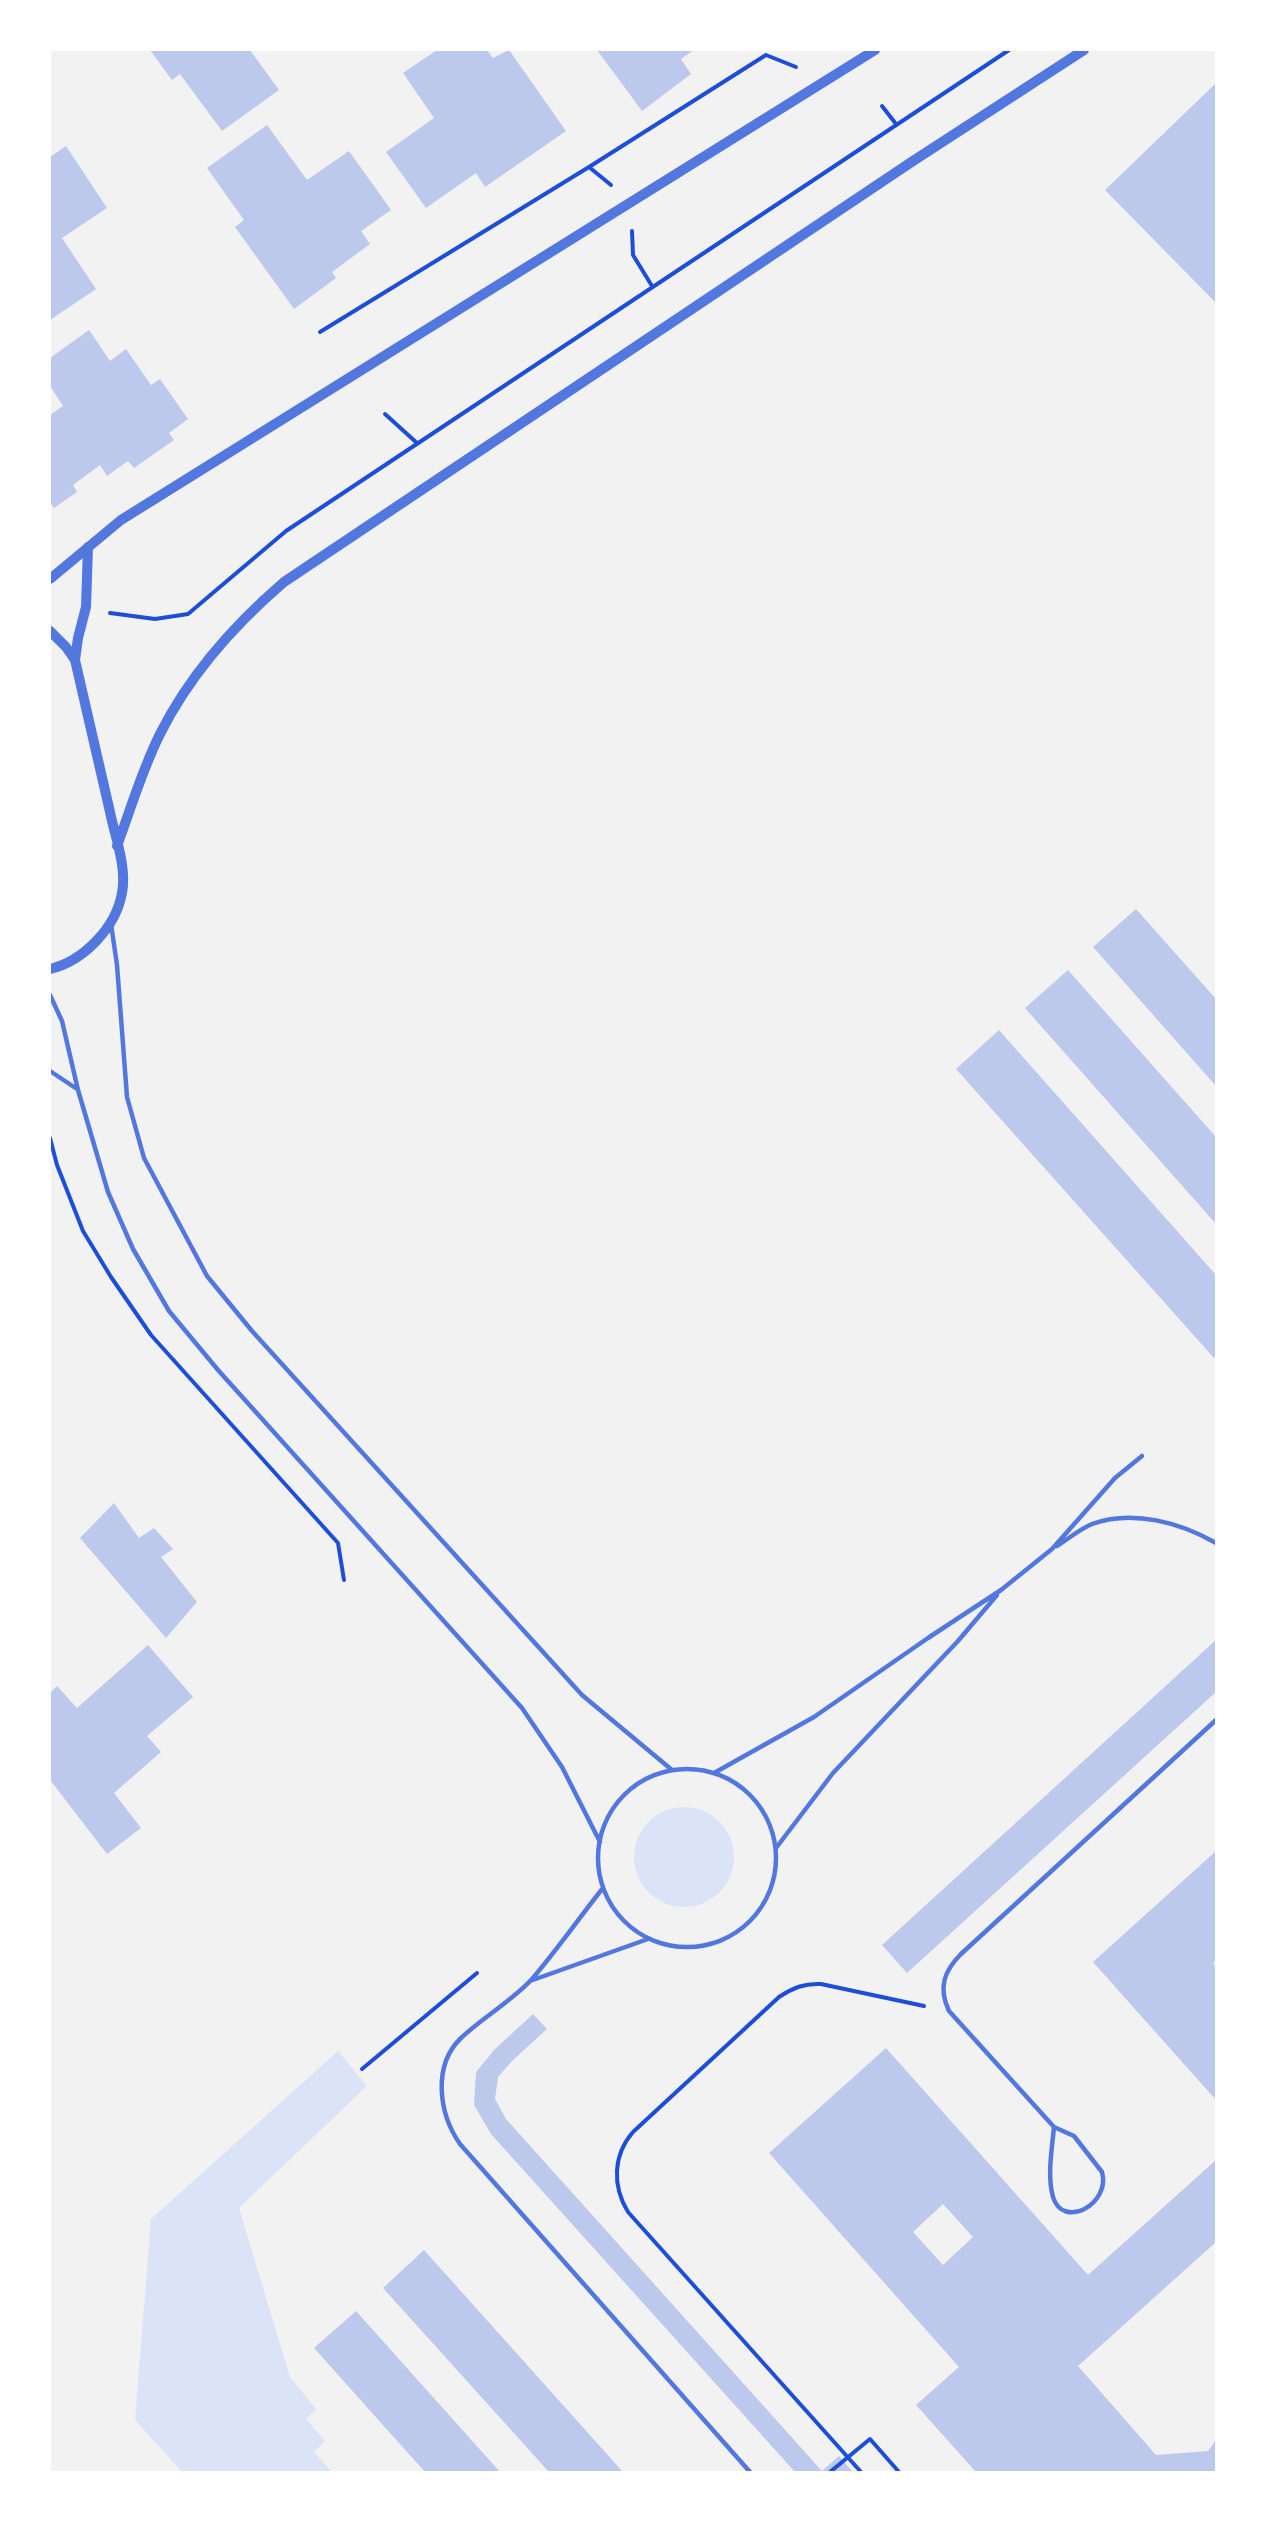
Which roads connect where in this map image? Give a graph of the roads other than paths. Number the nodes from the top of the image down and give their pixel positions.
1 (875, 50) edge
2 (1084, 50) edge
3 (88, 547) junction
4 (50, 579) edge
5 (50, 631) edge
6 (75, 660) junction
7 (117, 846) junction
8 (111, 922) junction
9 (50, 969) edge
10 (50, 995) edge
11 (50, 1071) edge
12 (78, 1090) junction
13 (1142, 1456) dead end
14 (1216, 1543) edge
15 (1052, 1549) junction
16 (1001, 1590) junction
17 (1216, 1720) edge
18 (672, 1770) junction
19 (714, 1773) junction
20 (600, 1842) junction
21 (776, 1848) junction
22 (603, 1888) junction
23 (648, 1939) junction
24 (530, 1981) junction
25 (1054, 2127) junction
26 (750, 2472) edge

1 - 3 street
2 - 7 street
3 - 4 street
3 - 6 street
5 - 6 street
6 - 7 street
7 - 8 street
8 - 9 street
8 - 18 lane
10 - 12 lane
11 - 12 lane
12 - 20 lane
13 - 15 lane
14 - 15 lane
15 - 16 lane
16 - 19 lane
16 - 21 lane
17 - 25 lane
18 - 19 lane
18 - 20 lane
19 - 21 lane
20 - 22 lane
21 - 23 lane
22 - 23 lane
22 - 24 lane
23 - 24 lane
24 - 26 lane
25 - 25 lane

